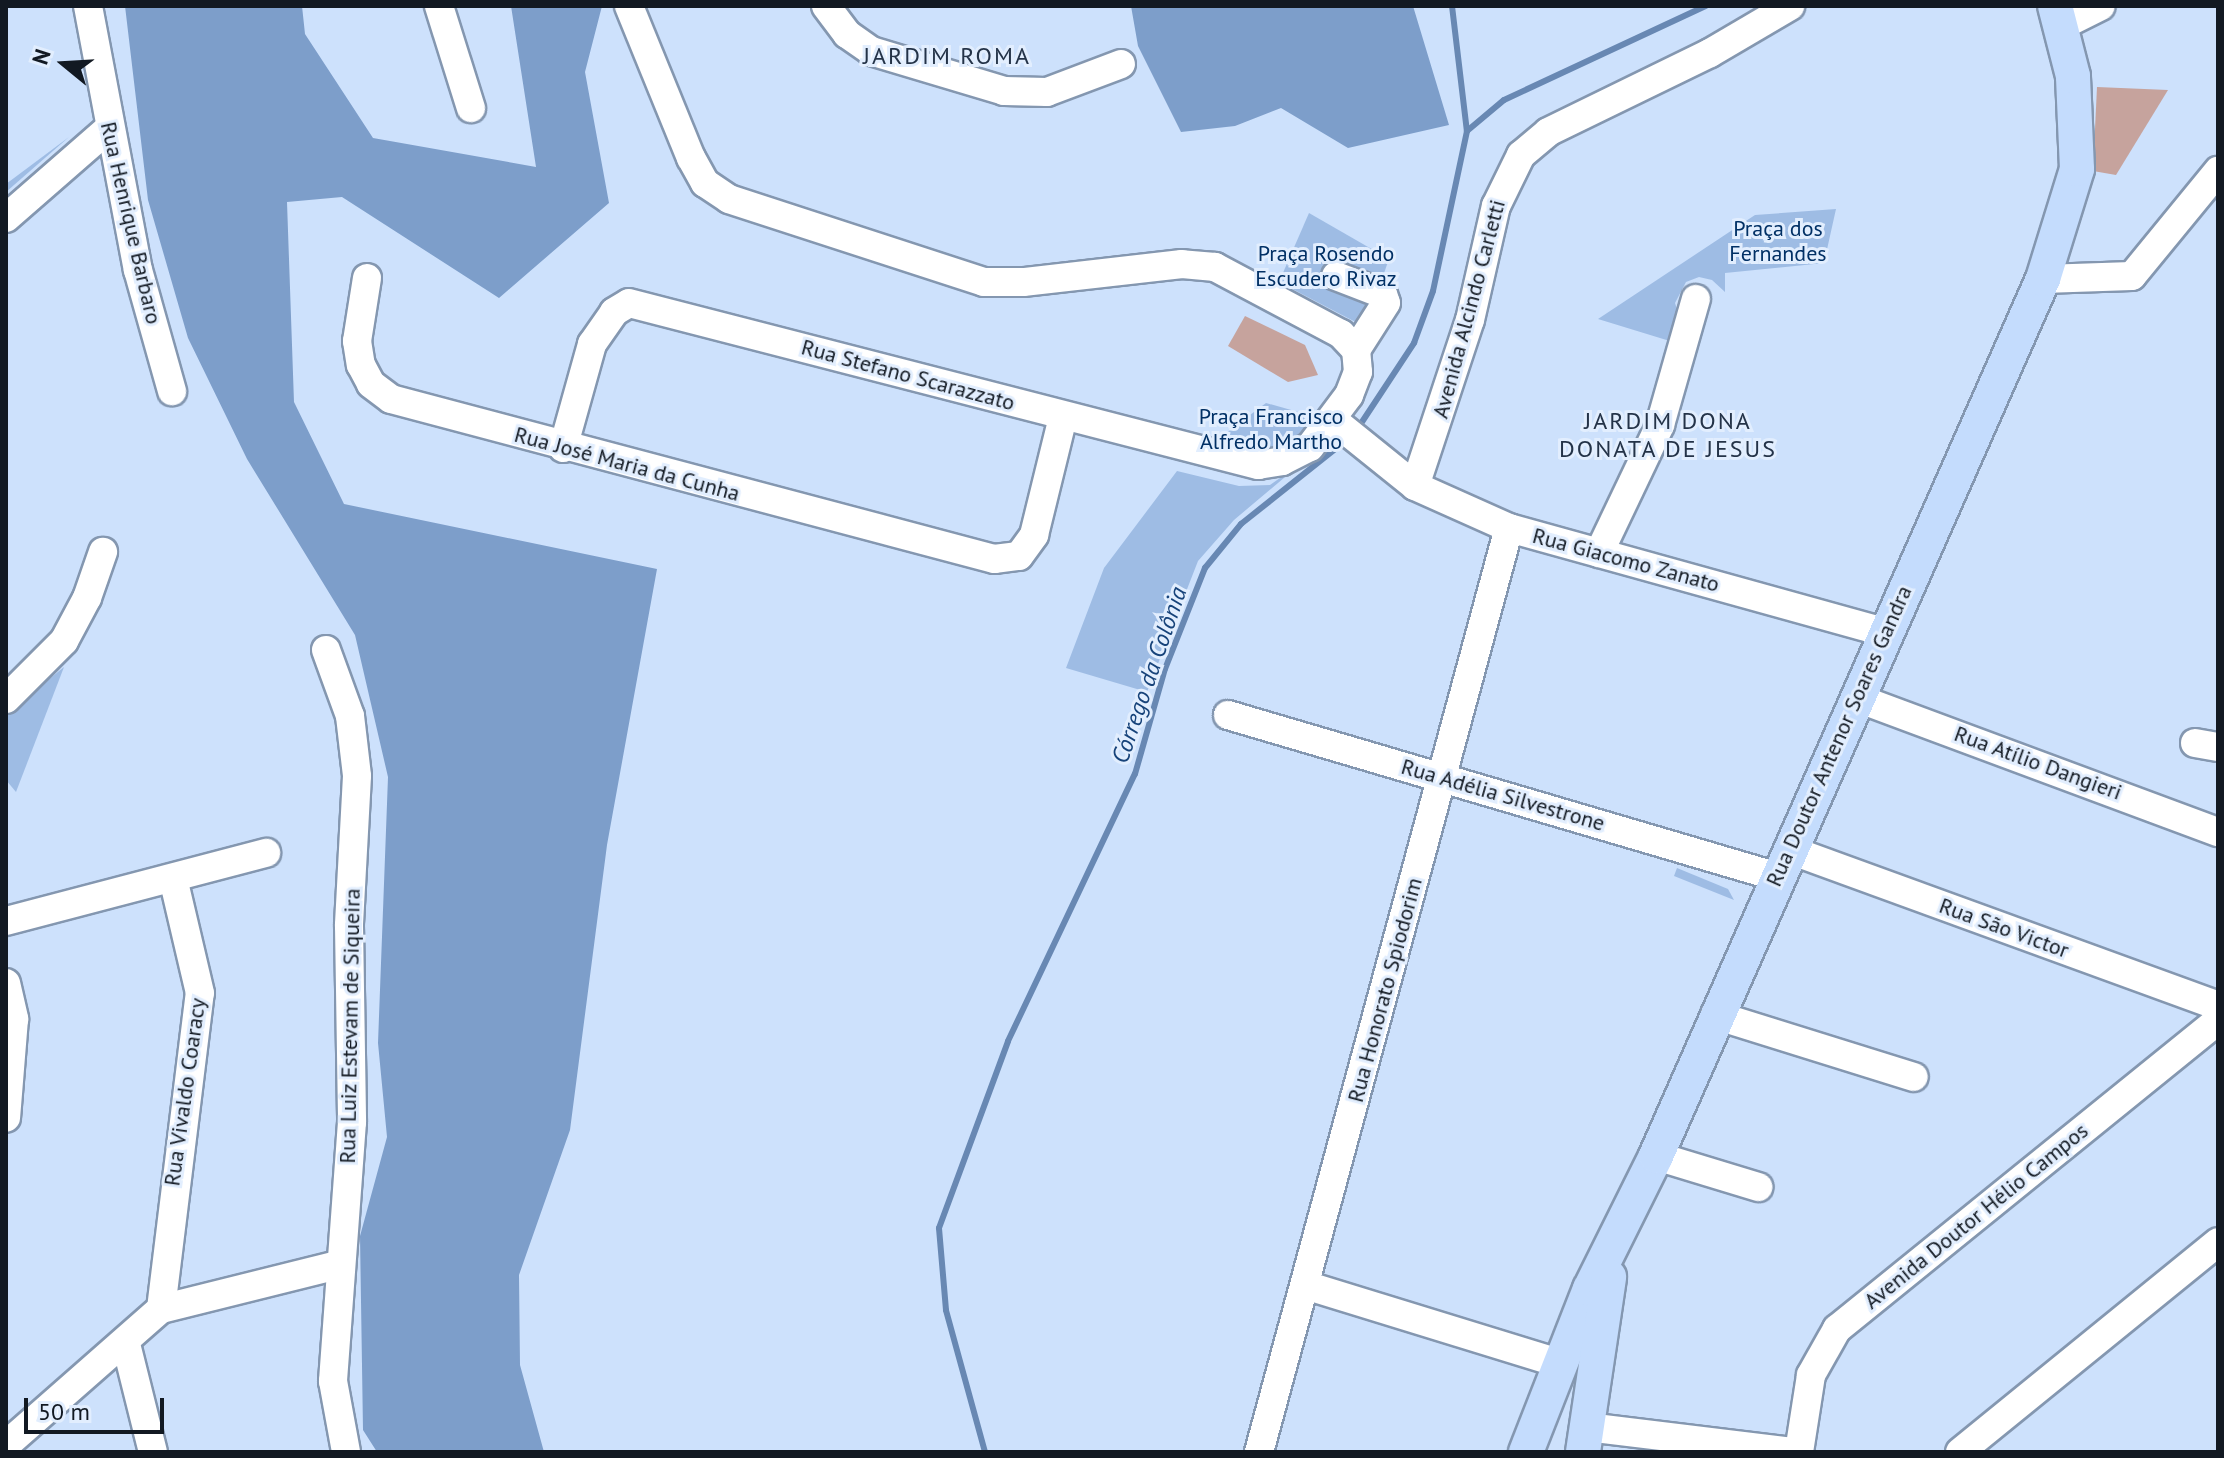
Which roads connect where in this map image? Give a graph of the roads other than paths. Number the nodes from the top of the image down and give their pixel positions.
1 (88, 6) edge
2 (439, 6) edge
3 (629, 6) edge
4 (826, 6) edge
5 (1790, 6) edge
6 (2101, 6) edge
7 (2059, 16) edge
8 (1121, 64) dead end
9 (471, 108) dead end
10 (108, 129) junction
11 (2218, 171) edge
12 (6, 218) edge
13 (1336, 276) dead end
14 (367, 278) dead end
15 (2043, 279) junction
16 (1696, 299) dead end
17 (1356, 350) junction
18 (172, 391) dead end
19 (1063, 417) junction
20 (1338, 425) junction
21 (563, 448) junction
22 (1415, 486) junction
23 (1509, 528) junction
24 (103, 552) dead end
25 (1599, 553) junction
26 (1885, 632) junction
27 (326, 650) dead end
28 (1857, 698) junction
29 (6, 699) edge
30 (1228, 715) dead end
31 (1442, 777) junction
32 (2218, 832) edge
33 (266, 853) dead end
34 (1784, 863) junction
35 (173, 878) junction
36 (6, 921) edge
37 (6, 983) edge
38 (2218, 1006) edge
39 (1715, 1015) junction
40 (2218, 1021) edge
41 (1914, 1077) dead end
42 (6, 1118) edge
43 (1656, 1156) junction
44 (1758, 1187) dead end
45 (2218, 1242) edge
46 (1614, 1249) junction
47 (338, 1265) junction
48 (1305, 1285) junction
49 (161, 1309) junction
50 (126, 1344) junction
51 (1561, 1364) junction
52 (1586, 1431) edge
53 (6, 1445) edge
54 (153, 1452) edge
55 (346, 1452) edge
56 (1259, 1452) edge
57 (1526, 1452) edge
58 (1797, 1452) edge
59 (1960, 1452) edge

1 - 10 street, Rua Henrique Barbaro
2 - 9 street
3 - 17 street
4 - 8 street
5 - 22 street, Avenida Alcindo Carletti
6 - 7 street
7 - 15 main road, Rua Doutor Antenor Soares Gandra
10 - 12 street
10 - 18 street, Rua Henrique Barbaro
11 - 15 street
13 - 17 street
14 - 21 street, Rua José Maria da Cunha
15 - 26 main road, Rua Doutor Antenor Soares Gandra
16 - 25 street
17 - 20 street, Rua Stefano Scarazzato
19 - 20 street, Rua Stefano Scarazzato
19 - 21 street, Rua Stefano Scarazzato
19 - 21 street, Rua José Maria da Cunha
20 - 22 street, Rua Giacomo Zanato
22 - 23 street, Rua Giacomo Zanato
23 - 25 street, Rua Giacomo Zanato
23 - 31 street, Rua Honorato Spiodorim
24 - 29 street
25 - 26 street, Rua Giacomo Zanato
26 - 28 main road, Rua Doutor Antenor Soares Gandra
27 - 47 street, Rua Luiz Estevam de Siqueira
28 - 32 street, Rua Atílio Dangieri
28 - 34 main road, Rua Doutor Antenor Soares Gandra
30 - 31 street, Rua Adélia Silvestrone
31 - 34 street, Rua Adélia Silvestrone
31 - 48 street, Rua Honorato Spiodorim
33 - 35 street
34 - 38 street, Rua São Victor
34 - 39 main road, Rua Doutor Antenor Soares Gandra
35 - 36 street
35 - 49 street, Rua Vivaldo Coaracy
37 - 42 street
39 - 41 street
39 - 43 main road, Rua Doutor Antenor Soares Gandra
40 - 58 street, Avenida Doutor Hélio Campos
43 - 44 street
43 - 46 main road, Rua Doutor Antenor Soares Gandra
45 - 59 street
46 - 51 main road, Rua Doutor Antenor Soares Gandra
46 - 52 main road
47 - 49 street
47 - 55 street, Rua Luiz Estevam de Siqueira
48 - 51 street
48 - 56 street, Rua Honorato Spiodorim
49 - 50 street
50 - 53 street
50 - 54 street
51 - 52 main road
51 - 57 main road, Rua Doutor Antenor Soares Gandra
52 - 58 street

